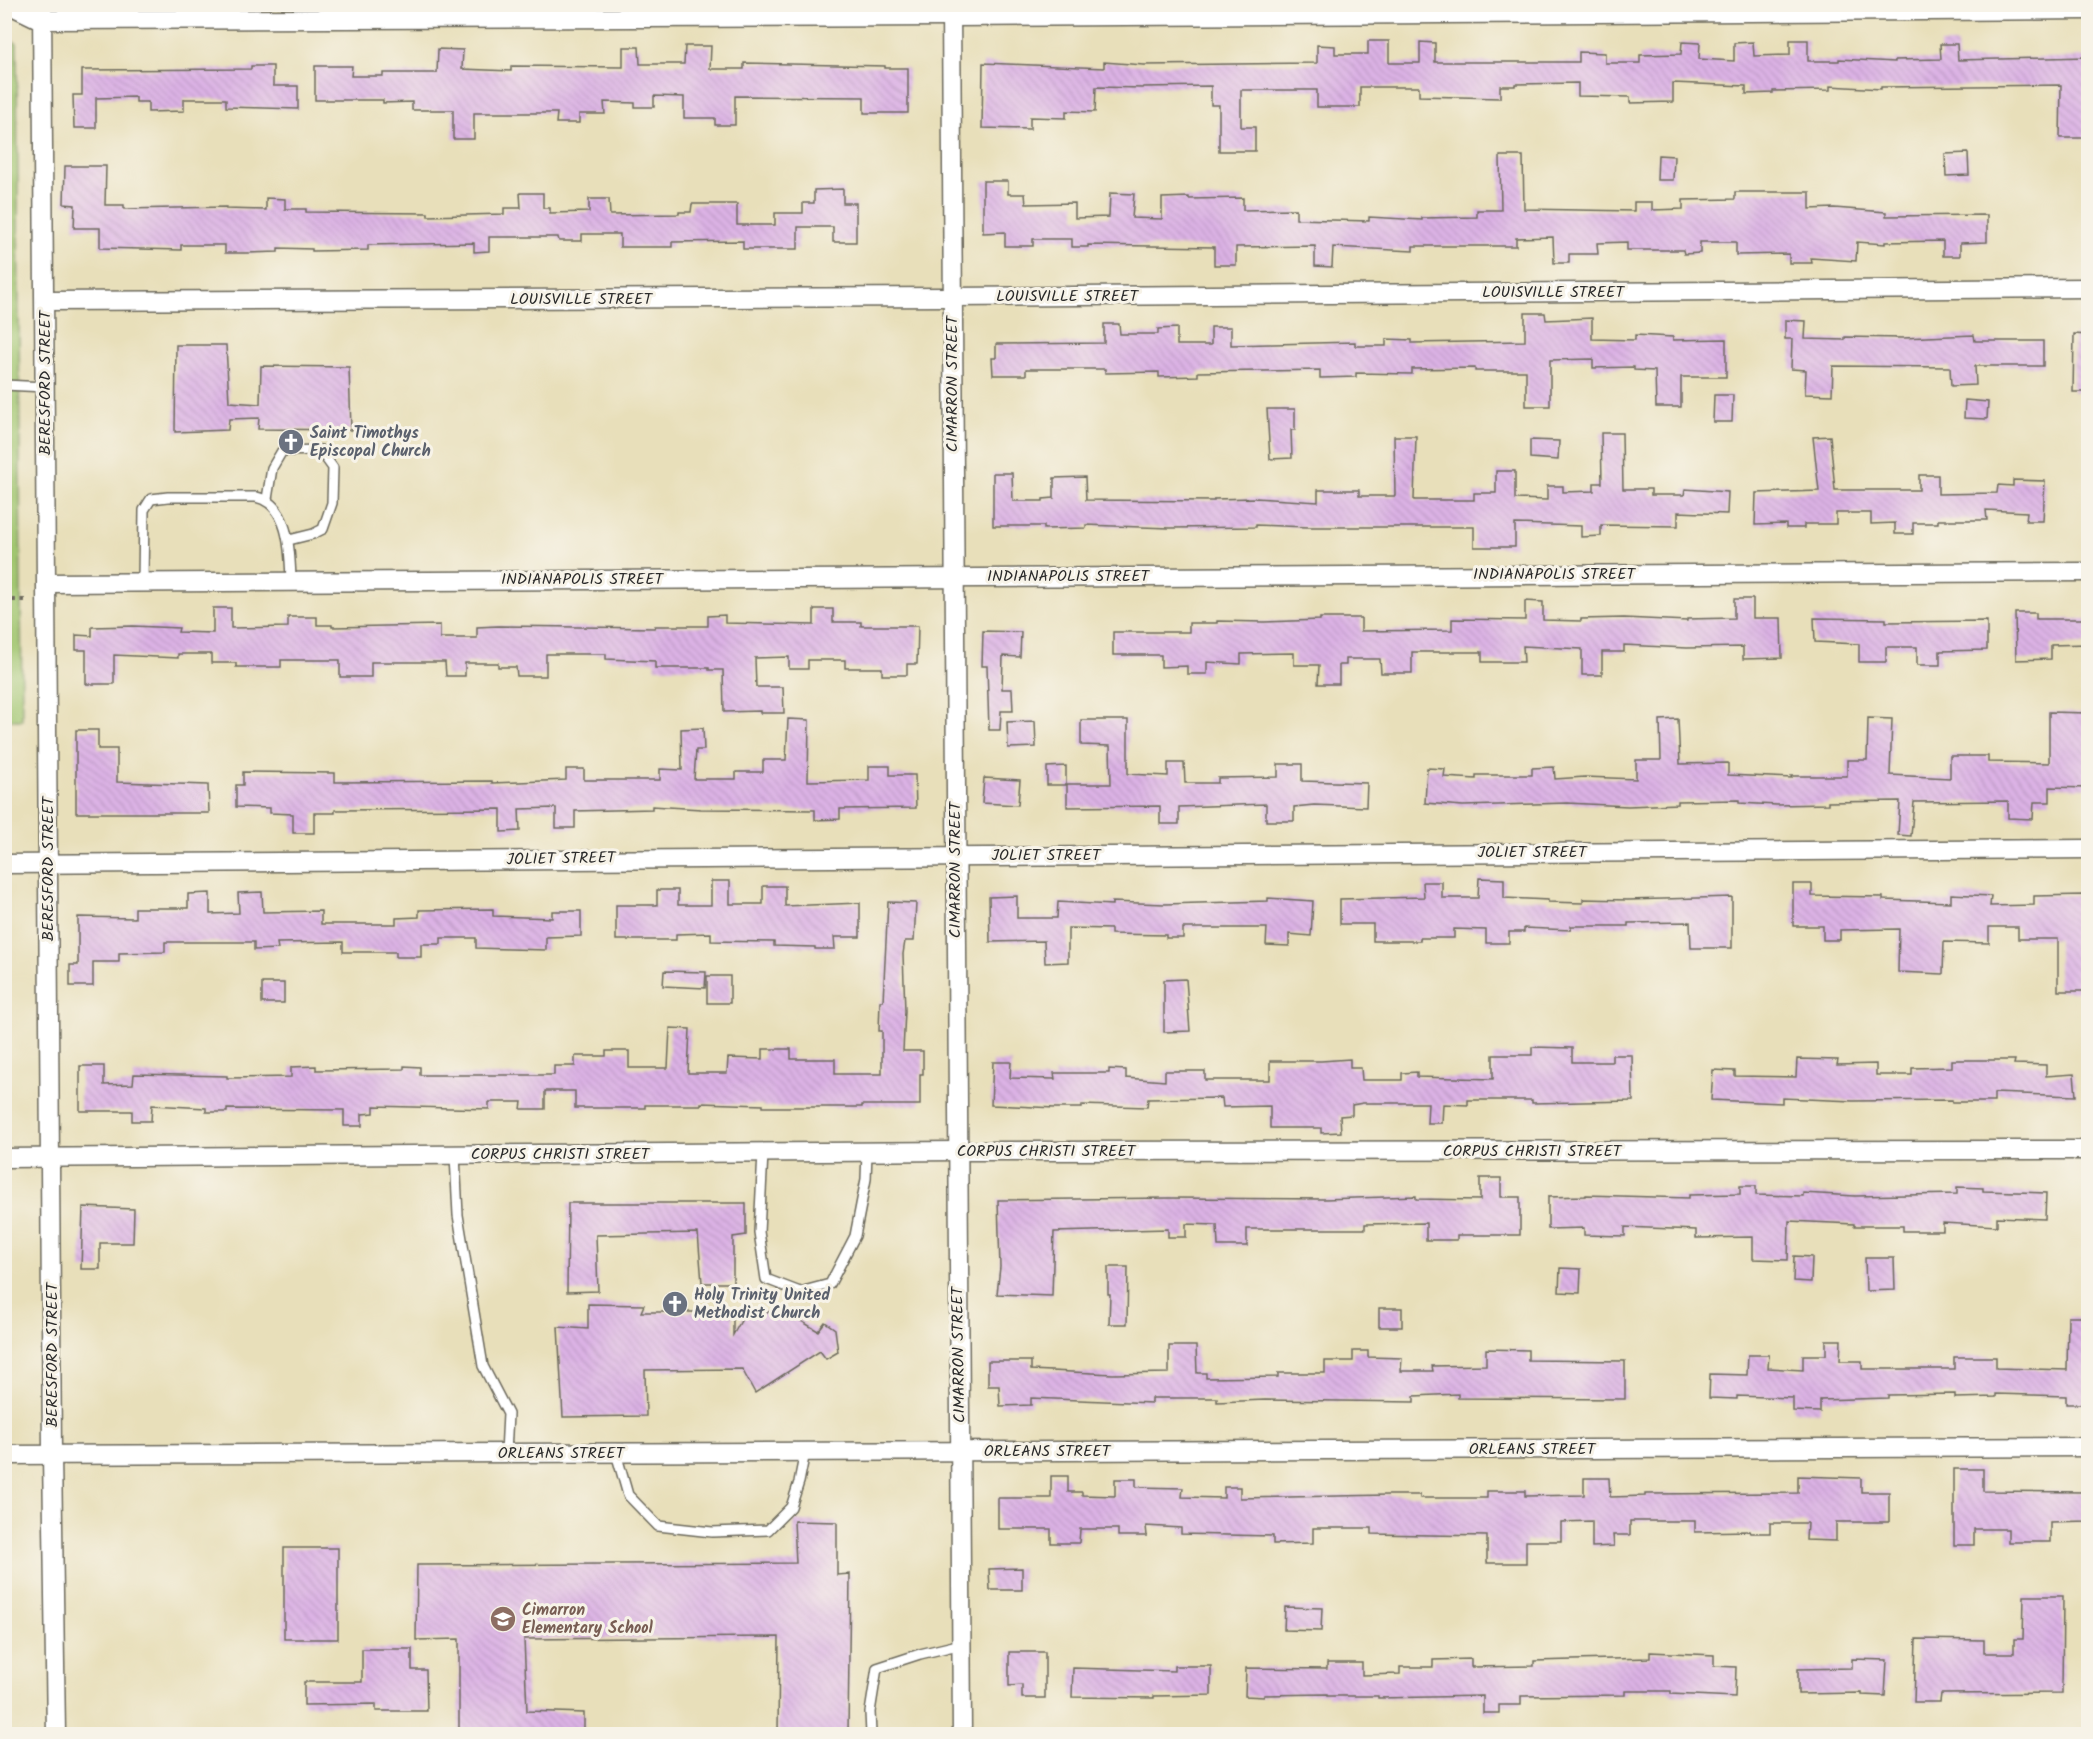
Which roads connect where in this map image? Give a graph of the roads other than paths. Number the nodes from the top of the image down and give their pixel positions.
1 (8, 4) edge
2 (2088, 10) edge
3 (951, 11) edge
4 (41, 12) edge
5 (2088, 288) edge
6 (951, 297) junction
7 (45, 302) junction
8 (4, 385) edge
9 (45, 387) junction
10 (267, 499) junction
11 (289, 540) junction
12 (2088, 572) edge
13 (953, 577) junction
14 (291, 581) junction
15 (143, 582) junction
16 (46, 591) junction
17 (2088, 849) edge
18 (955, 856) junction
19 (4, 864) edge
20 (48, 864) junction
21 (2088, 1150) edge
22 (957, 1151) junction
23 (867, 1152) junction
24 (763, 1153) junction
25 (455, 1155) junction
26 (4, 1158) edge
27 (51, 1158) junction
28 (2088, 1447) edge
29 (805, 1452) junction
30 (960, 1452) junction
31 (506, 1453) junction
32 (616, 1453) junction
33 (4, 1455) edge
34 (52, 1455) junction
35 (962, 1644) junction
36 (56, 1734) edge
37 (871, 1734) edge
38 (962, 1734) edge

1 - 4 street
2 - 3 street
3 - 4 street
3 - 6 street, CIMARRON STREET
4 - 7 street, BERESFORD STREET
5 - 6 street, LOUISVILLE STREET
6 - 7 street, LOUISVILLE STREET
6 - 13 street, CIMARRON STREET
7 - 9 street, BERESFORD STREET
8 - 9 lane
9 - 16 street, BERESFORD STREET
10 - 11 lane
10 - 11 lane
10 - 15 lane
11 - 14 lane
12 - 13 street, INDIANAPOLIS STREET
13 - 14 street, INDIANAPOLIS STREET
13 - 18 street, CIMARRON STREET
14 - 15 street, INDIANAPOLIS STREET
15 - 16 street, INDIANAPOLIS STREET
16 - 20 street, BERESFORD STREET
17 - 18 street, JOLIET STREET
18 - 20 street, JOLIET STREET
18 - 22 street, CIMARRON STREET
19 - 20 street, JOLIET STREET
20 - 27 street, BERESFORD STREET
21 - 22 street, CORPUS CHRISTI STREET
22 - 23 street, CORPUS CHRISTI STREET
22 - 30 street, CIMARRON STREET
23 - 24 street, CORPUS CHRISTI STREET
23 - 24 lane
24 - 25 street, CORPUS CHRISTI STREET
25 - 27 street, CORPUS CHRISTI STREET
25 - 31 lane
26 - 27 street, CORPUS CHRISTI STREET
27 - 34 street, BERESFORD STREET
28 - 30 street, ORLEANS STREET
29 - 30 street, ORLEANS STREET
29 - 32 street, ORLEANS STREET
29 - 32 lane
30 - 35 street, CIMARRON STREET
31 - 32 street, ORLEANS STREET
31 - 34 street, ORLEANS STREET
33 - 34 street, ORLEANS STREET
34 - 36 street, BERESFORD STREET
35 - 37 lane
35 - 38 street, CIMARRON STREET

